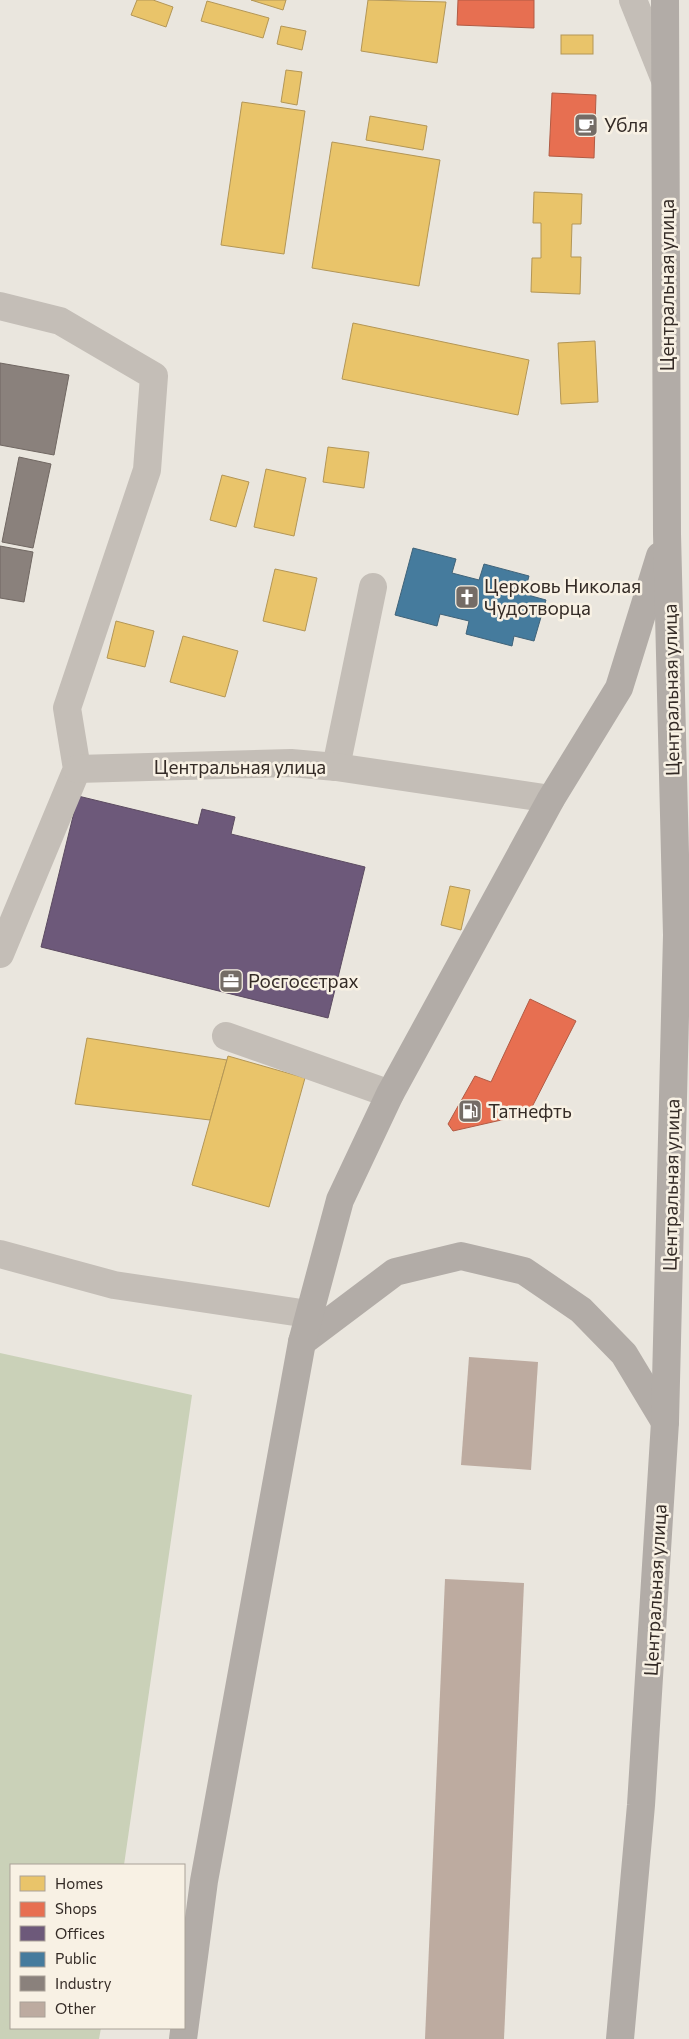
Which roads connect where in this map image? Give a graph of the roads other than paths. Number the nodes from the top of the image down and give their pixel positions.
1 (633, 0) edge
2 (665, 0) edge
3 (666, 83) junction
4 (0, 306) edge
5 (667, 534) junction
6 (373, 587) dead end
7 (336, 767) junction
8 (77, 770) junction
9 (551, 799) junction
10 (0, 954) edge
11 (226, 1036) dead end
12 (390, 1094) junction
13 (0, 1254) edge
14 (308, 1314) junction
15 (302, 1342) junction
16 (665, 1422) junction
17 (185, 2024) edge
18 (620, 2039) edge

1 - 3 street
2 - 3 main road, Центральная улица
3 - 5 main road, Центральная улица
4 - 8 street
5 - 9 main road
5 - 16 main road, Центральная улица
6 - 7 street
7 - 8 street, Центральная улица
7 - 9 street, Центральная улица
8 - 10 street
9 - 12 main road
11 - 12 street
12 - 14 main road
13 - 14 street
14 - 15 main road
15 - 16 main road
15 - 17 main road
16 - 18 main road, Центральная улица

